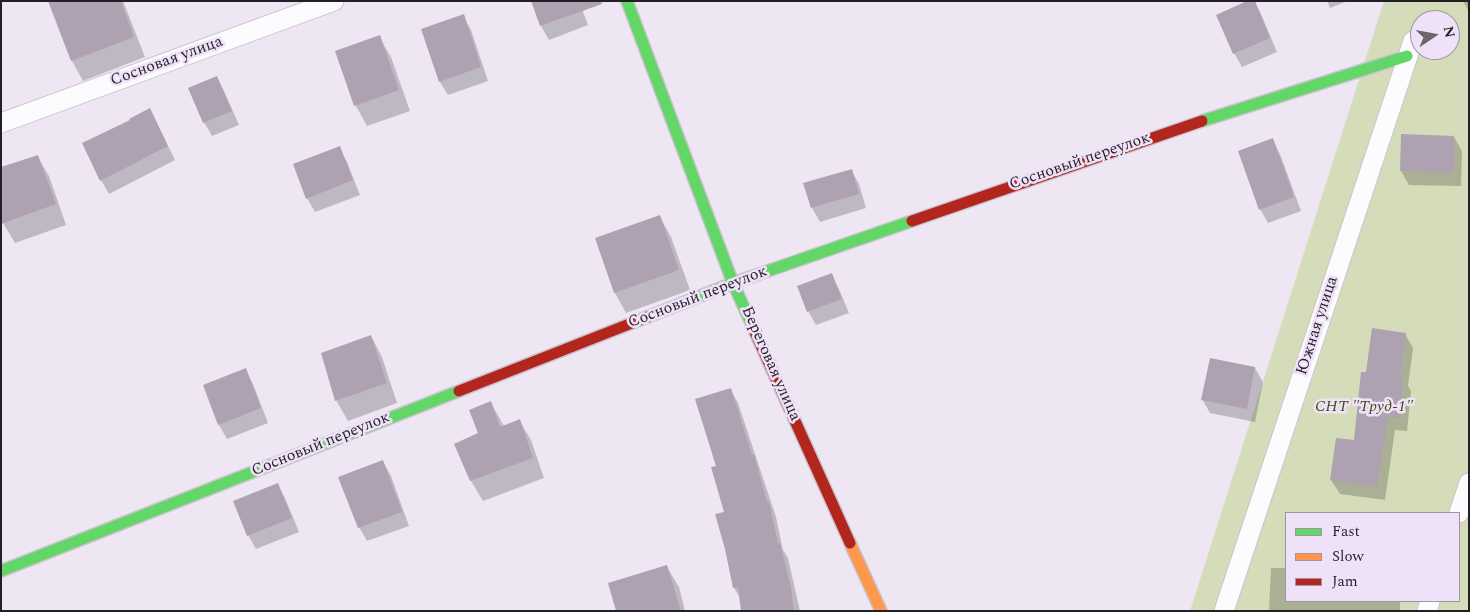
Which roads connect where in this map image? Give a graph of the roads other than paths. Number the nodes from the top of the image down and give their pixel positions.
1 (334, 1) edge
2 (627, 1) edge
3 (1410, 48) joint
4 (1, 124) edge
5 (734, 283) junction
6 (1469, 482) edge
7 (1459, 512) edge
8 (1, 572) edge
9 (881, 611) edge
10 (1224, 611) edge

1 - 4 street, Сосновая улица
2 - 5 street, Береговая улица
3 - 5 street, Сосновый переулок
3 - 10 street, Южная улица
5 - 8 street, Сосновый переулок
5 - 9 street, Береговая улица
6 - 7 street

